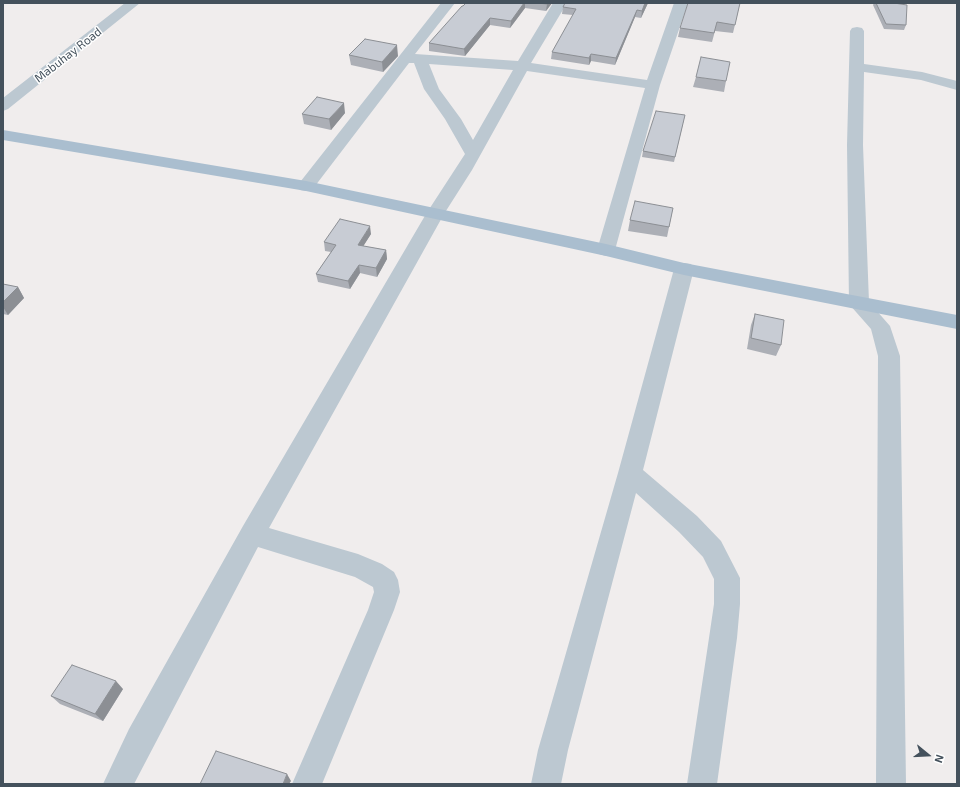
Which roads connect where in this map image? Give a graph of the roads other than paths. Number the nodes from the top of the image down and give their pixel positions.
1 (134, 3) edge
2 (448, 3) edge
3 (560, 3) edge
4 (681, 3) edge
5 (857, 31) dead end
6 (413, 59) junction
7 (522, 66) junction
8 (856, 68) junction
9 (653, 85) junction
10 (957, 86) edge
11 (3, 106) edge
12 (3, 135) edge
13 (473, 154) junction
14 (306, 186) junction
15 (435, 214) junction
16 (606, 250) junction
17 (684, 269) junction
18 (859, 304) junction
19 (957, 322) edge
20 (630, 474) junction
21 (252, 534) junction
22 (118, 784) edge
23 (307, 784) edge
24 (546, 784) edge
25 (702, 784) edge
26 (891, 784) edge

1 - 11 street, Mabuhay Road
2 - 6 street
3 - 7 street
4 - 9 street
5 - 8 street
6 - 7 street
6 - 13 street
6 - 14 street
7 - 9 street
7 - 13 street
8 - 10 street
8 - 18 street
9 - 16 street
12 - 14 main road
13 - 15 street
14 - 15 main road
15 - 16 main road
15 - 21 street
16 - 17 main road
17 - 18 main road
17 - 20 street
18 - 19 main road
18 - 26 street
20 - 24 street
20 - 25 street
21 - 22 street
21 - 23 street

